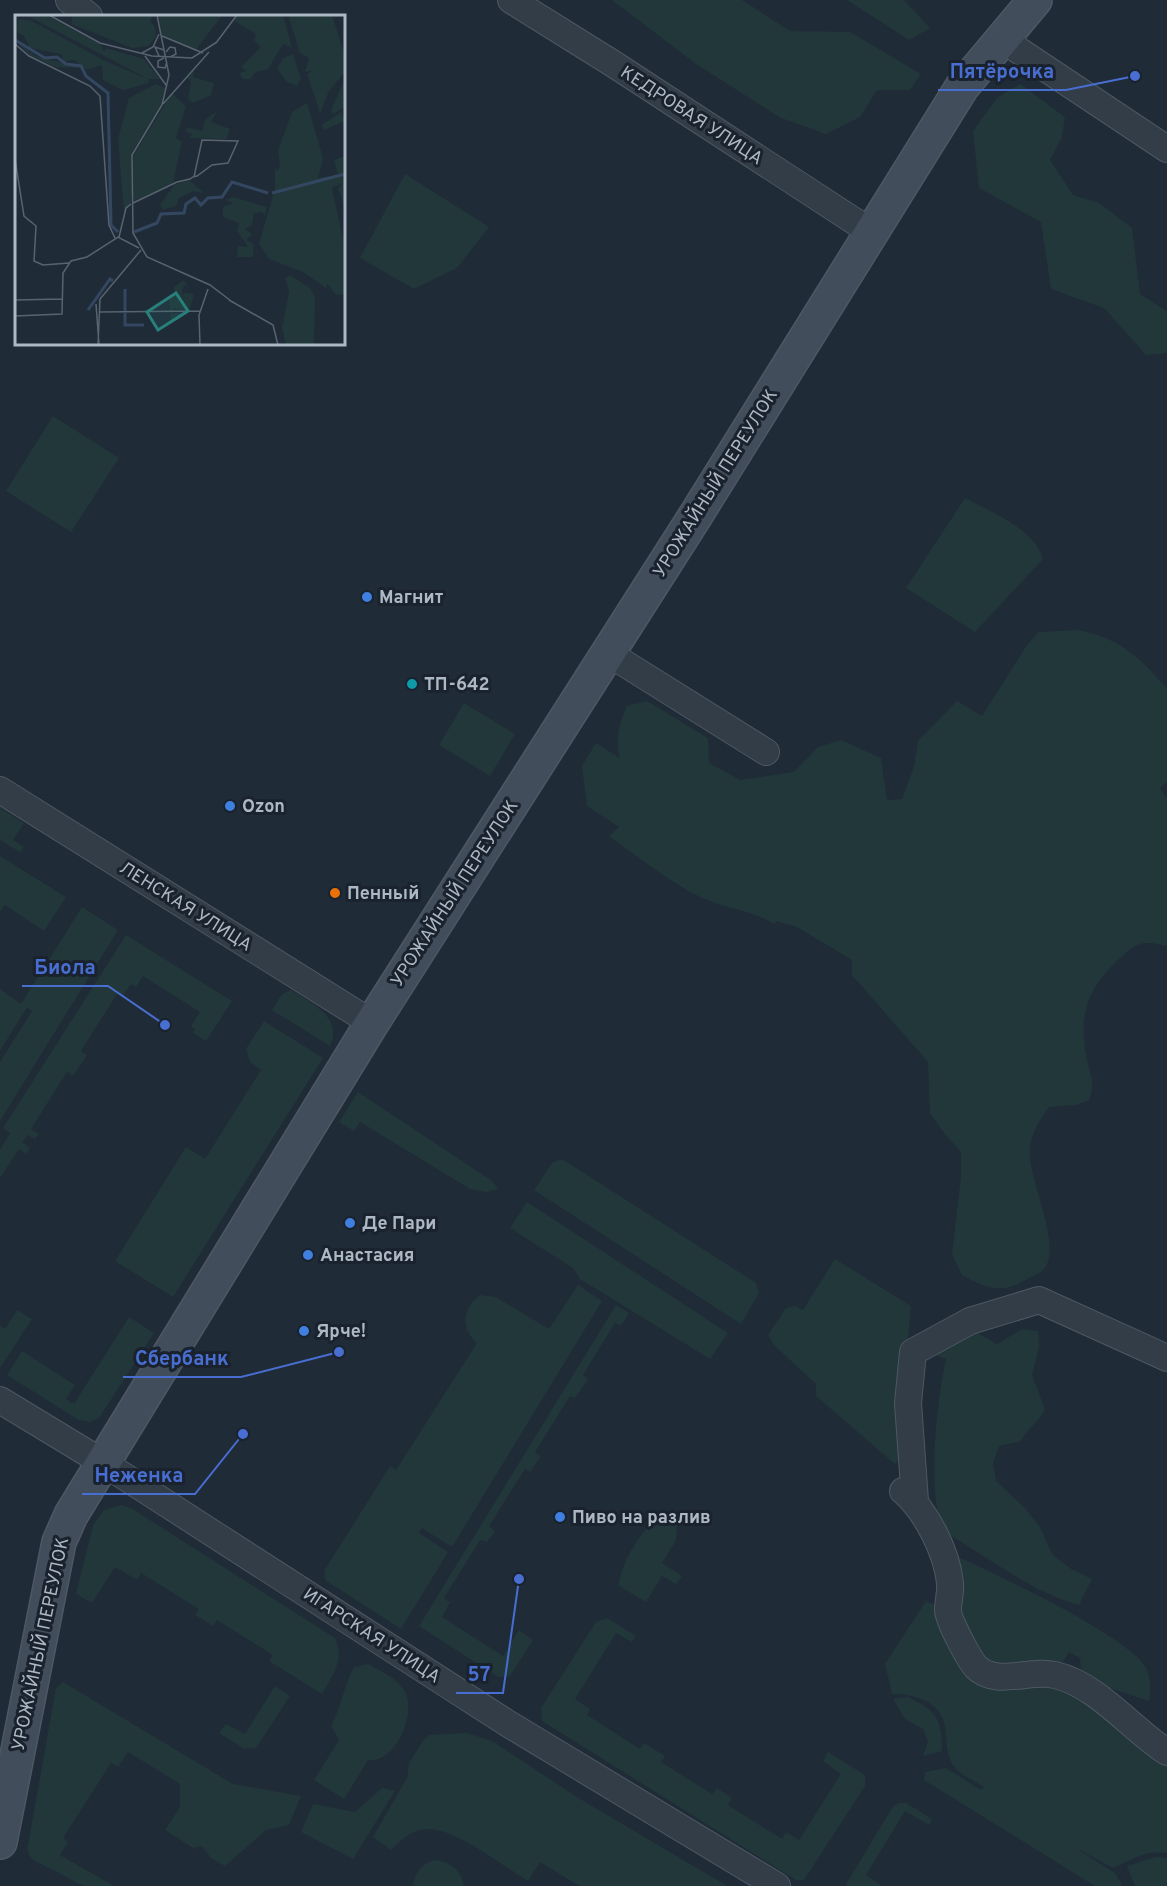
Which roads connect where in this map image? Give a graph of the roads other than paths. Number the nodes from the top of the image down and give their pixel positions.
1 (69, 0) edge
2 (101, 0) edge
3 (511, 0) edge
4 (1035, 0) edge
5 (89, 15) edge
6 (91, 15) edge
7 (1004, 37) junction
8 (1167, 149) edge
9 (871, 232) junction
10 (608, 653) junction
11 (766, 752) dead end
12 (0, 790) edge
13 (372, 1023) junction
14 (1167, 1358) edge
15 (0, 1400) edge
16 (102, 1462) junction
17 (1167, 1752) edge
18 (0, 1842) edge
19 (777, 1886) edge

1 - 5 street
2 - 6 street
3 - 9 street, КЕДРОВАЯ УЛИЦА
4 - 7 street, УРОЖАЙНЫЙ ПЕРЕУЛОК
7 - 8 street
7 - 9 street, УРОЖАЙНЫЙ ПЕРЕУЛОК
9 - 10 street, УРОЖАЙНЫЙ ПЕРЕУЛОК
10 - 11 street
10 - 13 street, УРОЖАЙНЫЙ ПЕРЕУЛОК
12 - 13 street, ЛЕНСКАЯ УЛИЦА
13 - 16 street, УРОЖАЙНЫЙ ПЕРЕУЛОК
14 - 17 street
15 - 16 street, ИГАРСКАЯ УЛИЦА
16 - 18 street, УРОЖАЙНЫЙ ПЕРЕУЛОК
16 - 19 street, ИГАРСКАЯ УЛИЦА

